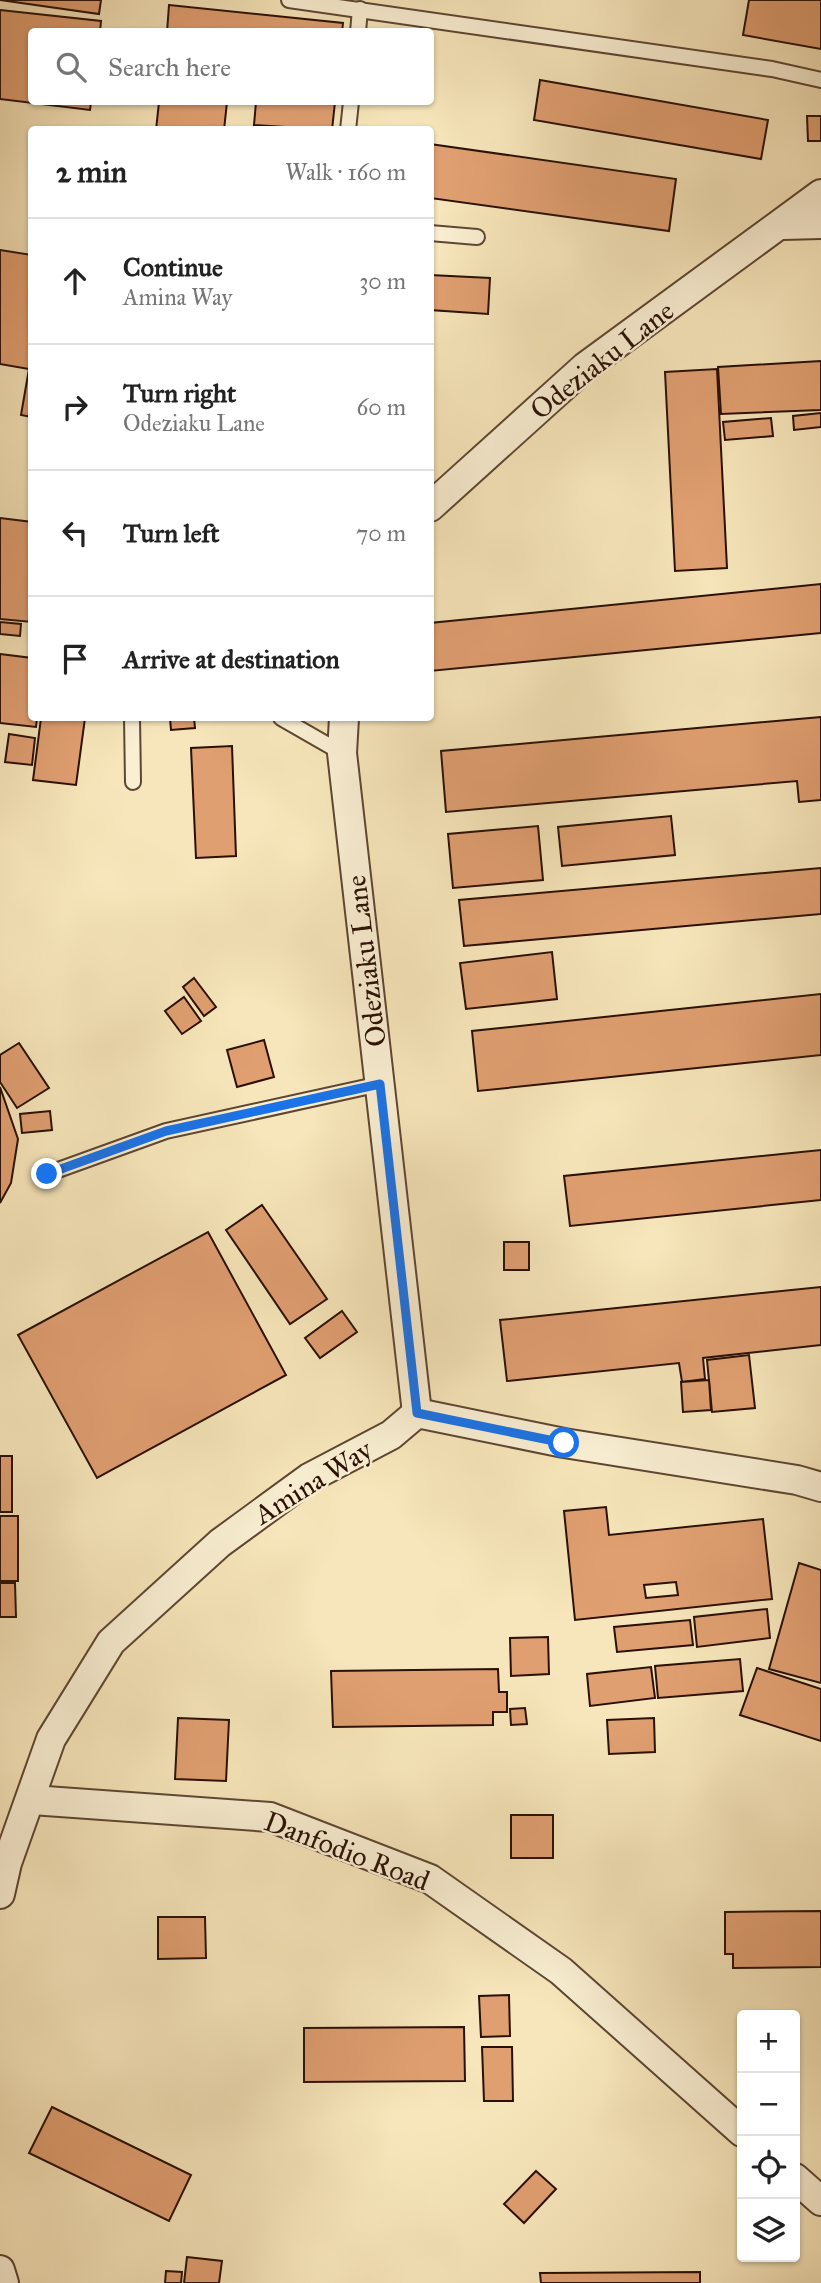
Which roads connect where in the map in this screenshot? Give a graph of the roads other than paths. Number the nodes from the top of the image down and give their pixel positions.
1 (289, 0) edge
2 (360, 9) junction
3 (358, 28) edge
4 (821, 80) edge
5 (351, 105) edge
6 (348, 126) edge
7 (821, 194) edge
8 (821, 224) edge
9 (782, 225) junction
10 (434, 233) edge
11 (477, 237) dead end
12 (434, 503) edge
13 (132, 721) edge
14 (286, 721) edge
15 (344, 721) edge
16 (342, 753) junction
17 (133, 782) dead end
18 (380, 1084) junction
19 (47, 1174) dead end
20 (417, 1413) junction
21 (821, 1487) edge
22 (32, 1800) junction
23 (0, 1894) edge
24 (737, 2128) edge
25 (800, 2183) edge
26 (821, 2202) edge
27 (0, 2270) edge
28 (4, 2283) edge

1 - 2 lane
2 - 3 lane
2 - 4 lane
5 - 6 lane
7 - 9 street, Odeziaku Lane
8 - 9 street
9 - 12 street, Odeziaku Lane
10 - 11 lane
13 - 17 lane
14 - 16 lane
15 - 16 street, Odeziaku Lane
16 - 18 street, Odeziaku Lane
18 - 19 lane
18 - 20 street, Odeziaku Lane
20 - 21 street
20 - 22 street, Amina Way
22 - 23 street, Amina Way
22 - 24 street, Danfodio Road
25 - 26 street
27 - 28 street

